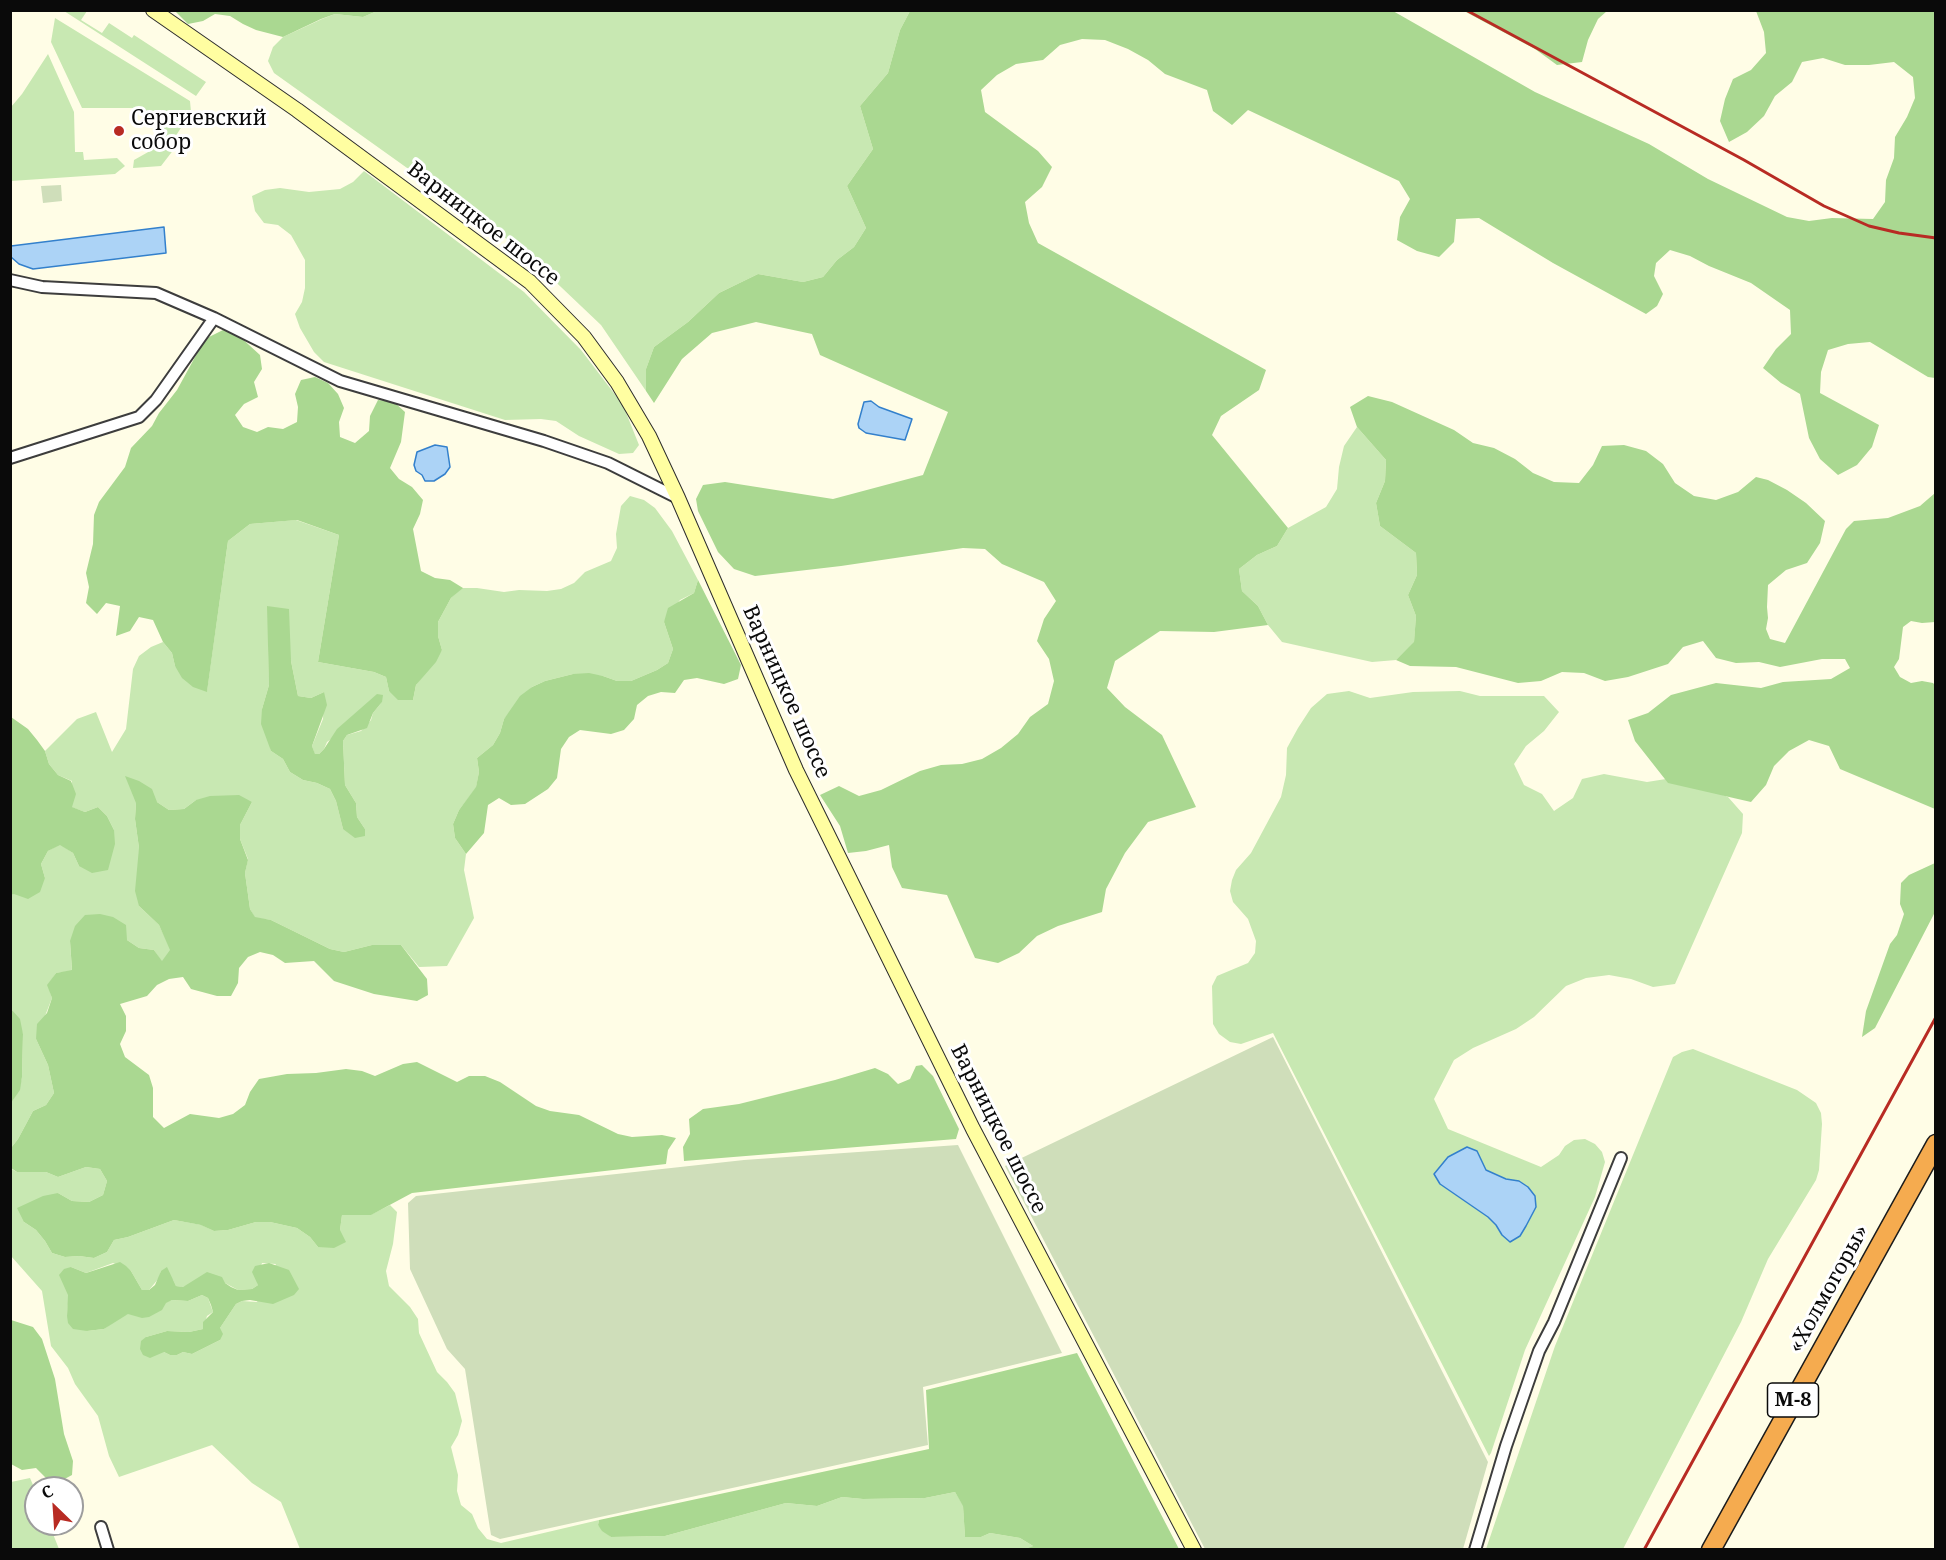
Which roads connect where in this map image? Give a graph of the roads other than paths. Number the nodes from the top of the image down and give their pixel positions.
1 (153, 10) edge
2 (10, 280) edge
3 (214, 318) junction
4 (10, 458) edge
5 (678, 498) junction
6 (1935, 1144) edge
7 (1621, 1158) dead end
8 (1935, 1169) edge
9 (100, 1527) dead end
10 (108, 1550) edge
11 (1194, 1550) edge
12 (1475, 1550) edge
13 (1711, 1550) edge
14 (1724, 1550) edge

1 - 5 street, Варницкое шоссе
2 - 3 street
3 - 4 street
3 - 5 street
5 - 11 street, Варницкое шоссе
6 - 13 highway, «Холмогоры» / М-8
7 - 12 street
8 - 14 highway, «Холмогоры» / М-8
9 - 10 street

